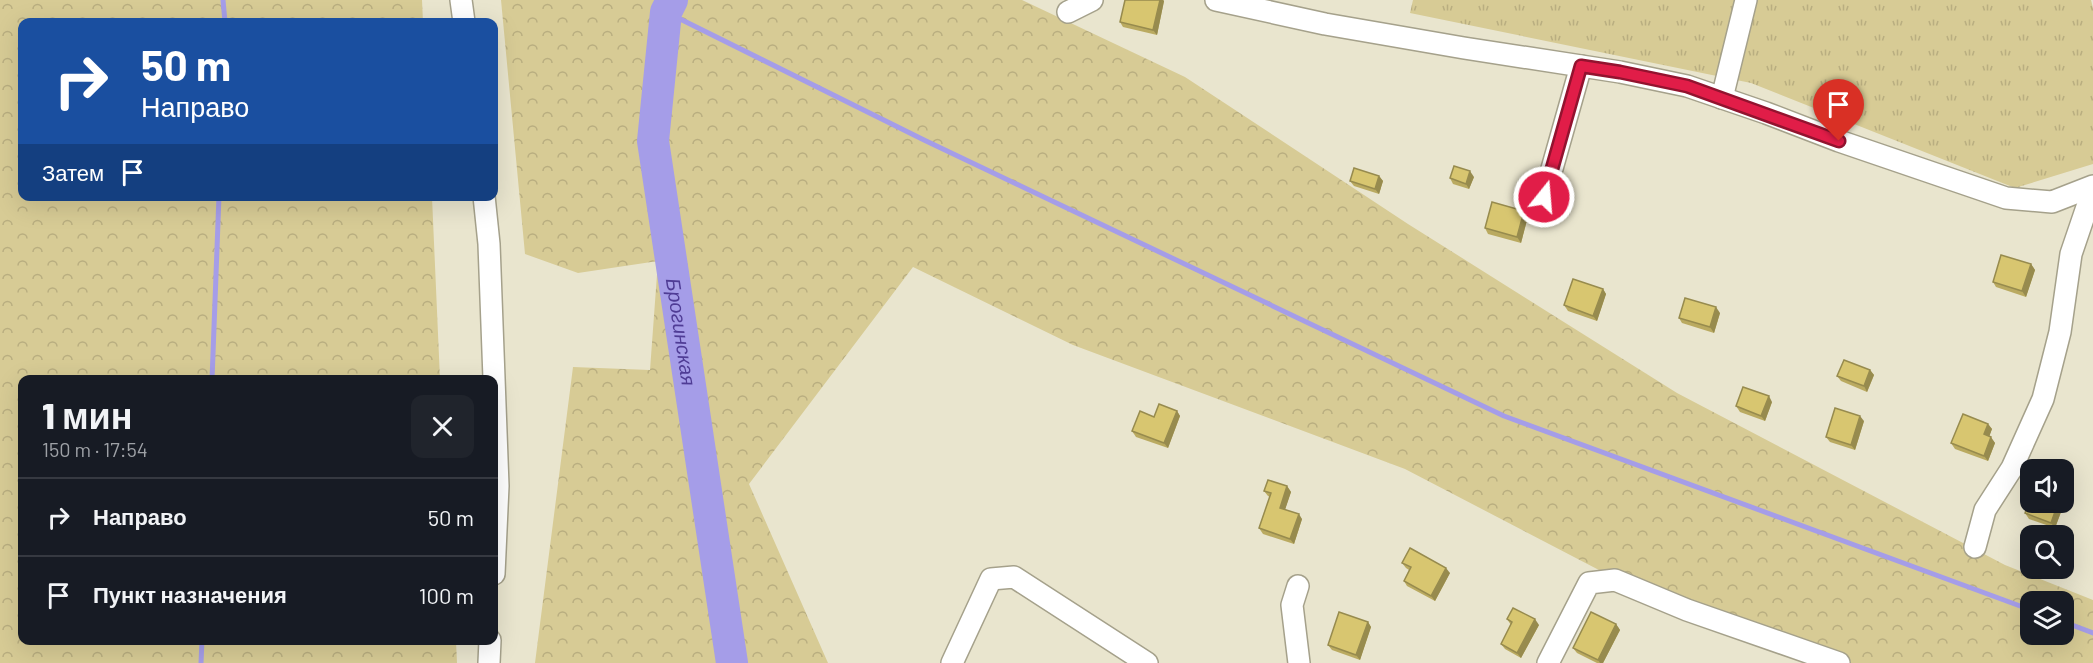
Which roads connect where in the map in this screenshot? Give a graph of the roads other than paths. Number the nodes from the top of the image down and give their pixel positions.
1 (461, 0) edge
2 (1092, 0) edge
3 (1216, 0) edge
4 (1746, 0) edge
5 (1068, 12) dead end
6 (463, 18) edge
7 (1581, 66) junction
8 (1722, 98) junction
9 (2093, 186) edge
10 (1544, 197) dead end
11 (2093, 200) edge
12 (485, 201) edge
13 (494, 375) edge
14 (1975, 547) dead end
15 (1298, 586) dead end
16 (490, 645) edge
17 (489, 663) edge
18 (952, 663) edge
19 (1147, 663) edge
20 (1299, 663) edge
21 (1548, 663) edge
22 (1839, 663) edge

1 - 6 street
2 - 5 street
3 - 7 street
4 - 8 street
7 - 8 street
7 - 10 street
8 - 9 street
11 - 14 street
12 - 13 street
15 - 20 street
16 - 17 street
18 - 19 street
21 - 22 street

